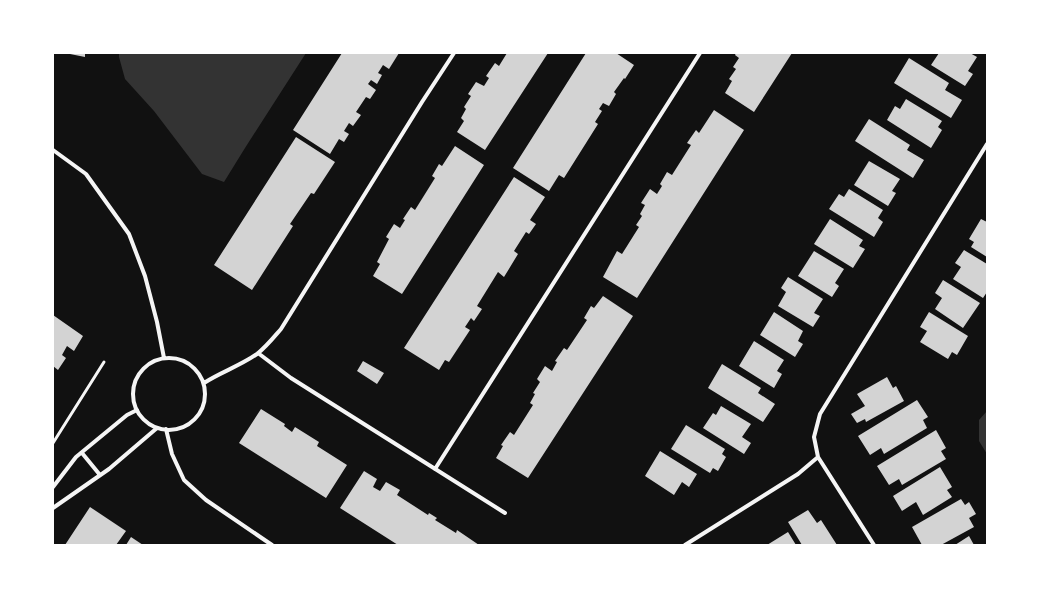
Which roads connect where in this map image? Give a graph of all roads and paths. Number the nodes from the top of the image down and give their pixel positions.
1 (454, 53) edge
2 (700, 53) edge
3 (987, 144) edge
4 (53, 150) edge
5 (258, 353) junction
6 (164, 358) junction
7 (104, 362) dead end
8 (204, 382) junction
9 (137, 410) junction
10 (157, 428) junction
11 (166, 430) junction
12 (53, 443) edge
13 (82, 453) junction
14 (818, 458) junction
15 (436, 469) junction
16 (100, 475) junction
17 (53, 487) edge
18 (53, 508) edge
19 (505, 513) dead end
20 (272, 545) edge
21 (685, 545) edge
22 (874, 545) edge

1 - 5 street
2 - 15 street
3 - 14 street
4 - 6 street
5 - 8 street
5 - 15 street
6 - 8 street
6 - 9 street
7 - 12 lane
8 - 11 street
9 - 10 street
9 - 13 street
10 - 11 street
10 - 16 street
11 - 20 street
13 - 16 street
13 - 17 street
14 - 21 street
14 - 22 street
15 - 19 street
16 - 18 street

